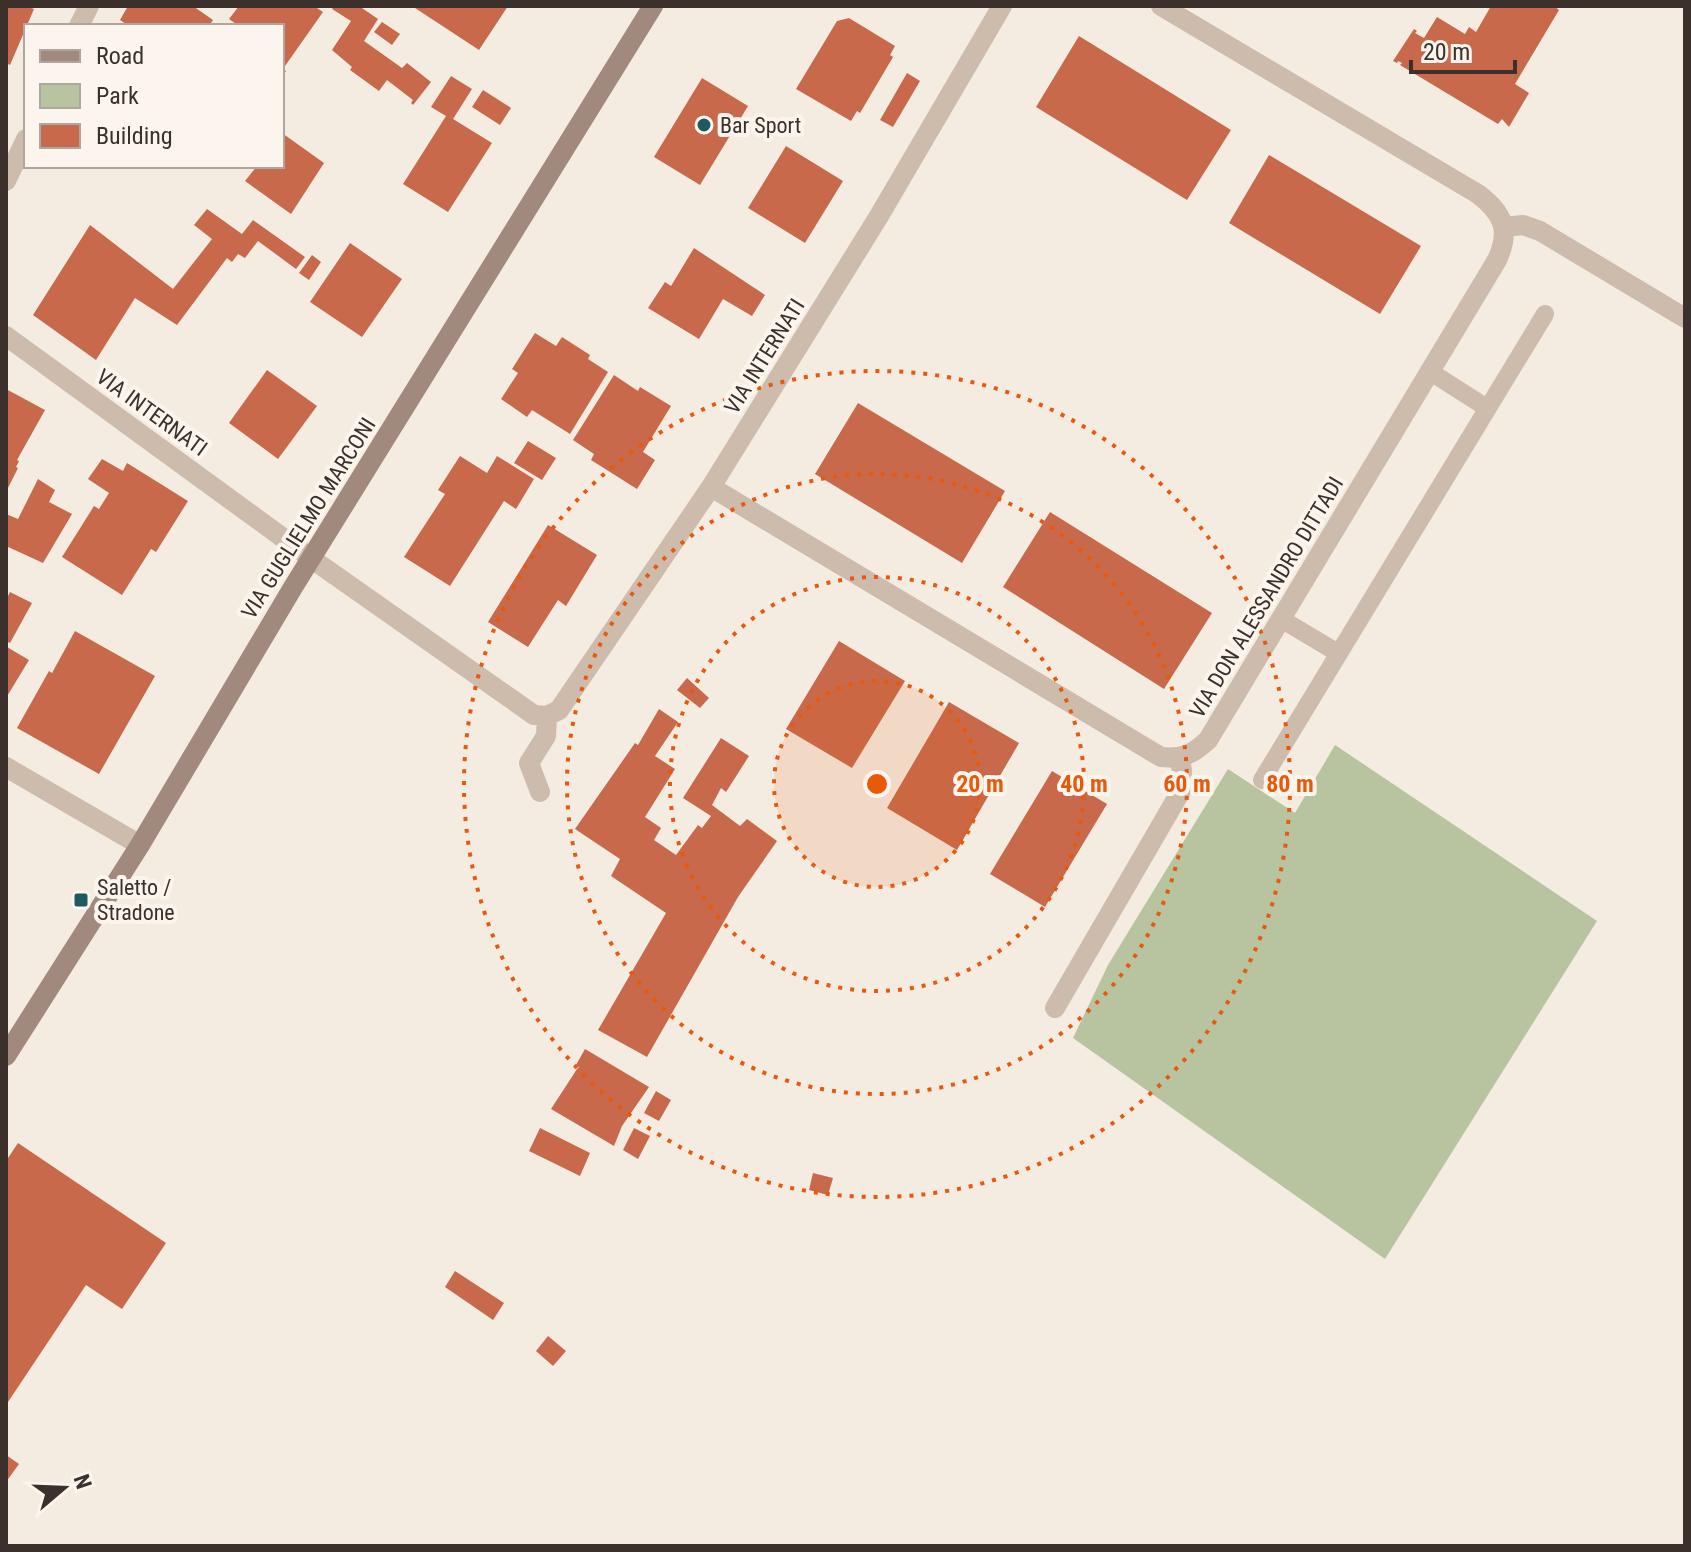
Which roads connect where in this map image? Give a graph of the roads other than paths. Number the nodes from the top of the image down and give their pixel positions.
1 (89, 6) edge
2 (653, 6) edge
3 (1002, 6) edge
4 (1161, 6) edge
5 (80, 24) edge
6 (24, 143) edge
7 (6, 181) edge
8 (1504, 227) junction
9 (1545, 314) dead end
10 (1685, 318) edge
11 (6, 336) edge
12 (1429, 371) junction
13 (1487, 408) junction
14 (711, 487) junction
15 (312, 559) junction
16 (1281, 619) junction
17 (1338, 653) junction
18 (547, 716) junction
19 (1179, 758) junction
20 (6, 767) edge
21 (1262, 780) dead end
22 (540, 792) dead end
23 (140, 845) junction
24 (1055, 1008) dead end
25 (6, 1056) edge

1 - 5 street
2 - 15 main road, VIA GUGLIELMO MARCONI
3 - 14 street, VIA INTERNATI
4 - 8 street
6 - 7 street
8 - 10 street
8 - 12 street, VIA DON ALESSANDRO DITTADI
9 - 13 lane
11 - 15 street, VIA INTERNATI
12 - 13 lane
12 - 16 street, VIA DON ALESSANDRO DITTADI
13 - 17 lane
14 - 18 street, VIA INTERNATI
14 - 19 street
15 - 18 street, VIA INTERNATI
15 - 23 main road, VIA GUGLIELMO MARCONI
16 - 17 lane
16 - 19 street, VIA DON ALESSANDRO DITTADI
17 - 21 lane
18 - 22 street, VIA INTERNATI
19 - 24 street
20 - 23 street
23 - 25 main road, VIA GUGLIELMO MARCONI

